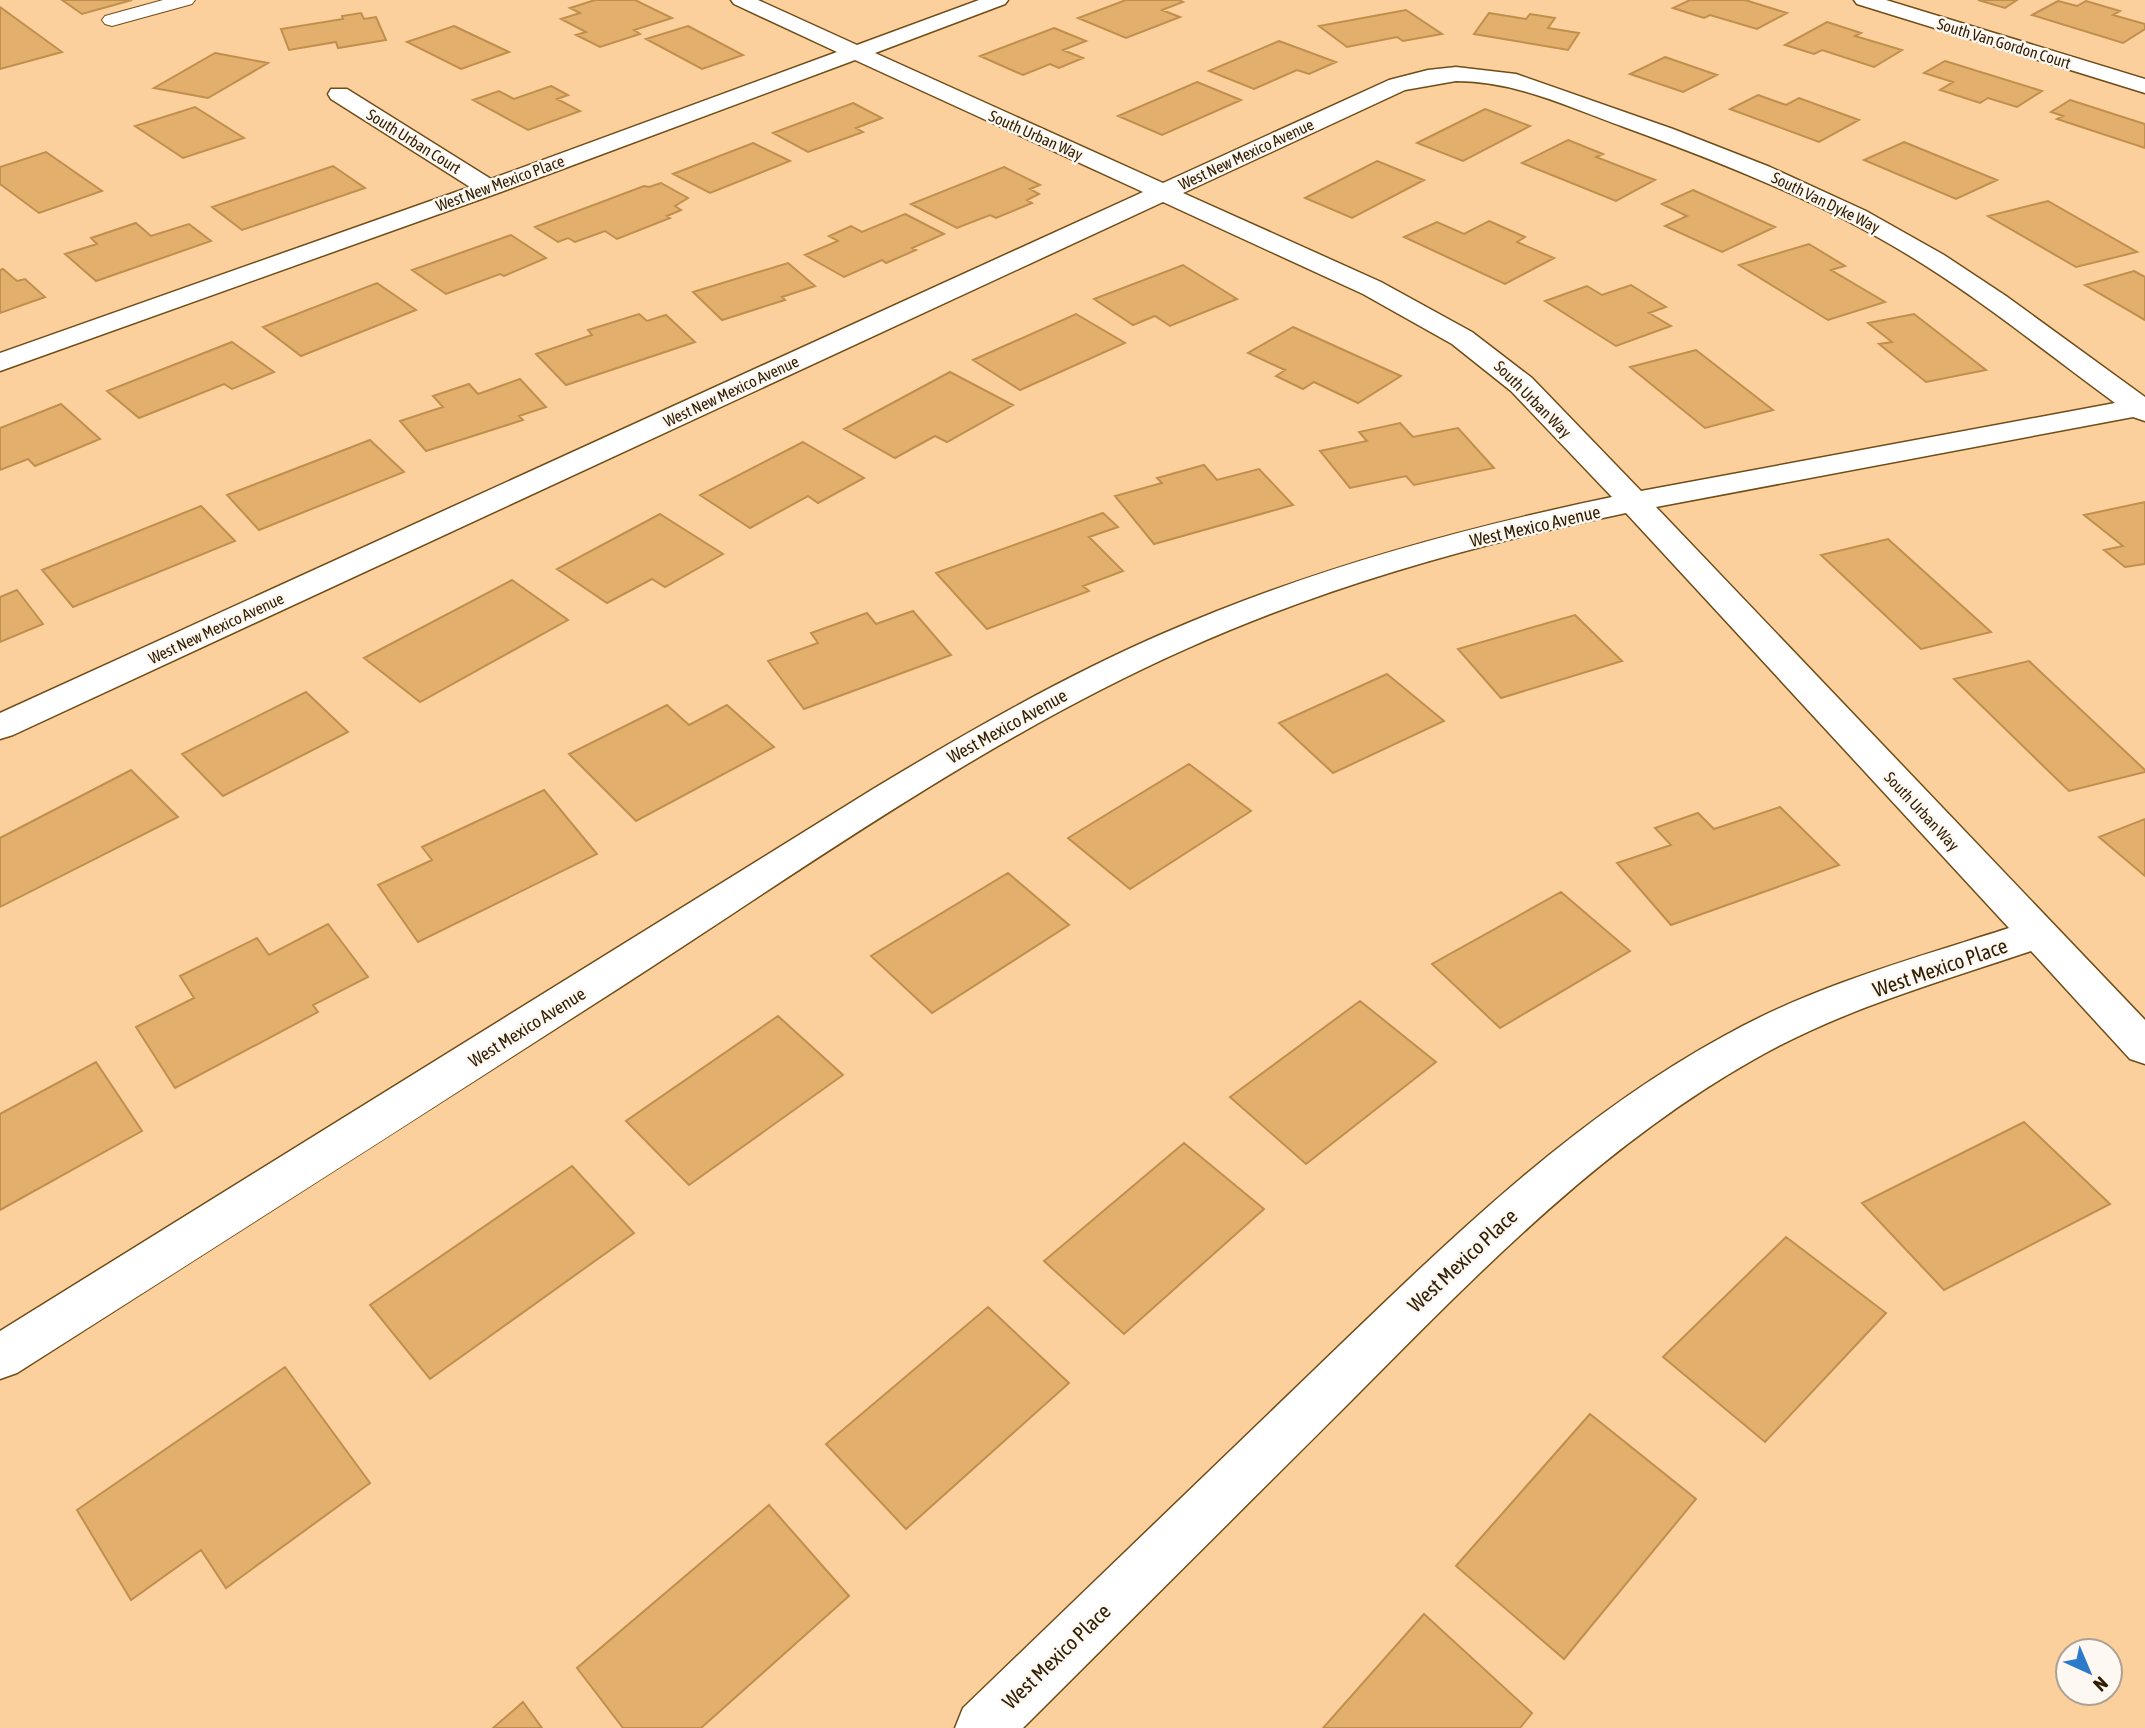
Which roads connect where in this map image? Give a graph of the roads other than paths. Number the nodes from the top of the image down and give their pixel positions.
1 (185, 0) edge
2 (741, 0) edge
3 (998, 0) edge
4 (1864, 0) edge
5 (112, 20) dead end
6 (854, 53) junction
7 (1468, 73) joint
8 (2145, 86) edge
9 (339, 94) dead end
10 (489, 188) junction
11 (1163, 192) junction
12 (0, 363) edge
13 (2143, 408) edge
14 (1633, 503) junction
15 (0, 727) edge
16 (2037, 934) junction
17 (2145, 1046) edge
18 (0, 1357) edge
19 (983, 1728) edge

1 - 5 lane
2 - 6 street, South Urban Way
3 - 6 street, West New Mexico Place
4 - 8 street, South Van Gordon Court
6 - 10 street, West New Mexico Place
6 - 11 street, South Urban Way
7 - 11 street, West New Mexico Avenue
7 - 13 street, South Van Dyke Way
9 - 10 street, South Urban Court
10 - 12 street, West New Mexico Place
11 - 14 street, South Urban Way
11 - 15 street, West New Mexico Avenue
13 - 14 street, West Mexico Avenue
14 - 16 street, South Urban Way
14 - 18 street, West Mexico Avenue
16 - 17 street, South Urban Way
16 - 19 street, West Mexico Place

